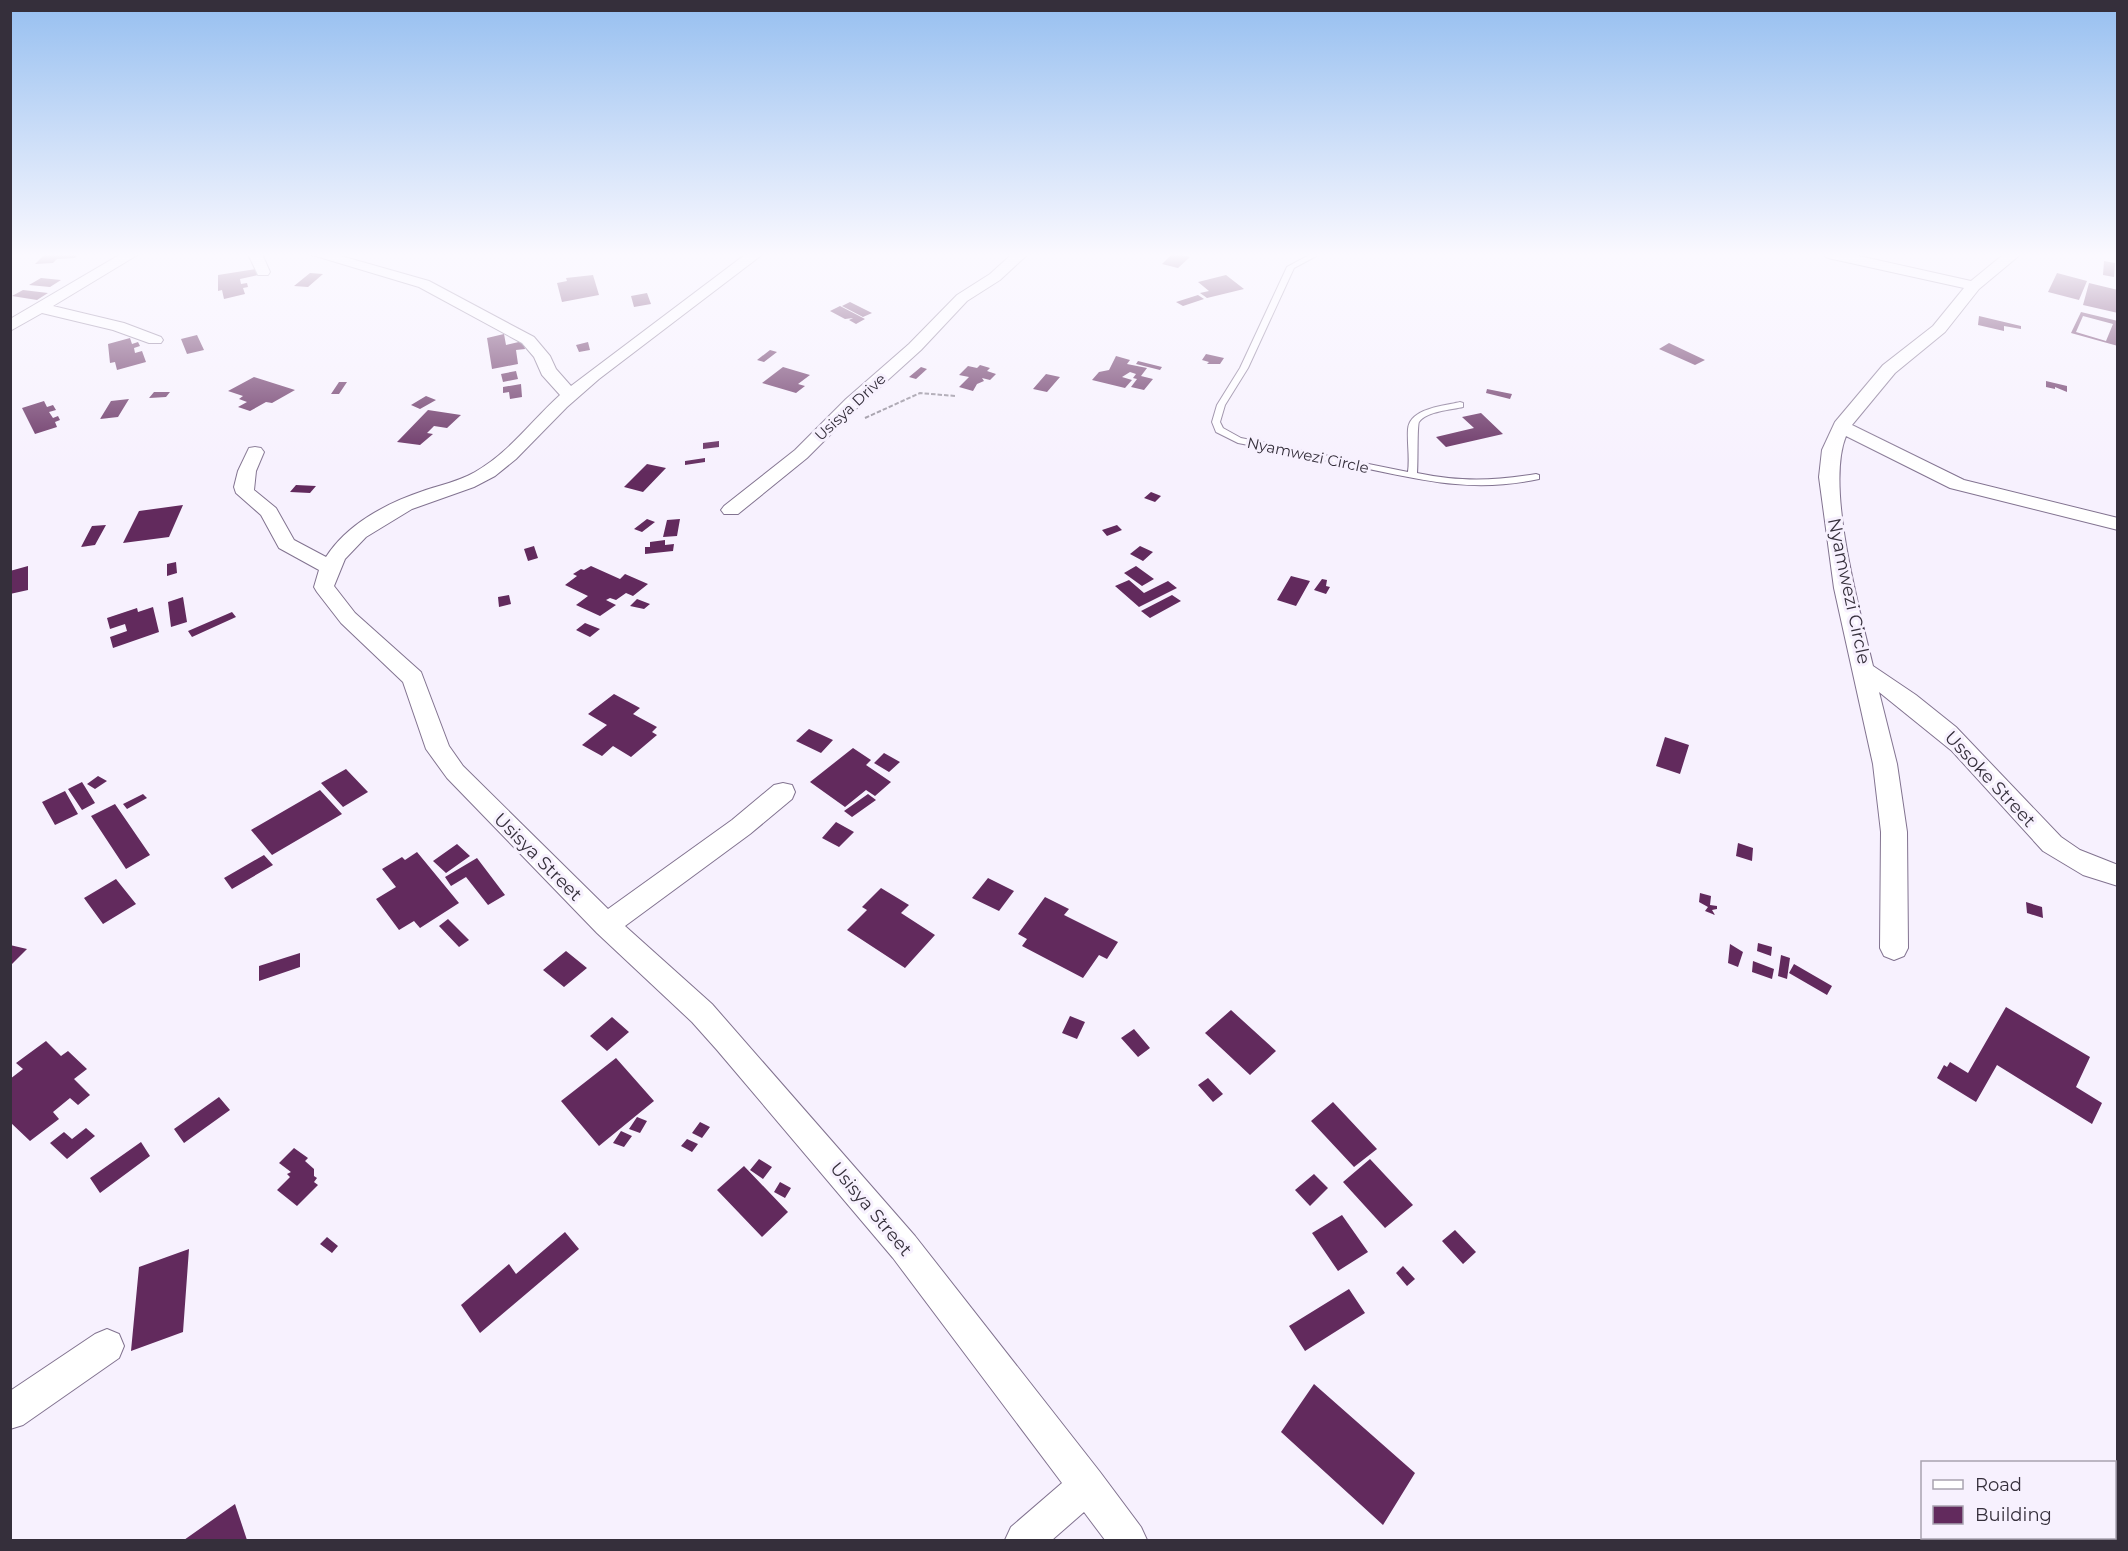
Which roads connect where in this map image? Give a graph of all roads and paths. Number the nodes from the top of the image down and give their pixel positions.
1 (119, 326) edge
2 (502, 326) edge
3 (656, 326) edge
4 (935, 326) edge
5 (1263, 326) edge
6 (1941, 326) edge
7 (155, 340) dead end
8 (570, 395) junction
9 (955, 396) dead end
10 (1460, 405) dead end
11 (832, 423) junction
12 (1842, 426) junction
13 (255, 452) dead end
14 (1412, 476) junction
15 (1536, 477) dead end
16 (730, 510) dead end
17 (2118, 524) edge
18 (330, 567) junction
19 (1866, 672) junction
20 (783, 792) dead end
21 (2118, 876) edge
22 (606, 925) junction
23 (1894, 948) dead end
24 (107, 1346) dead end
25 (10, 1412) edge
26 (1086, 1485) junction
27 (1024, 1540) edge
28 (1128, 1540) edge

1 - 7 street
2 - 8 street
3 - 8 street
4 - 11 street, Usisya Drive
5 - 14 lane, Nyamwezi Circle
6 - 12 street, Nyamwezi Circle
8 - 18 street
9 - 11 path
10 - 14 lane
11 - 16 street, Usisya Drive
12 - 17 street
12 - 19 street, Nyamwezi Circle
13 - 18 street
14 - 15 lane, Nyamwezi Circle
18 - 22 street, Usisya Street
19 - 21 street, Ussoke Street
19 - 23 street, Nyamwezi Circle
20 - 22 street
22 - 26 street, Usisya Street
24 - 25 street
26 - 27 street
26 - 28 street, Usisya Street

